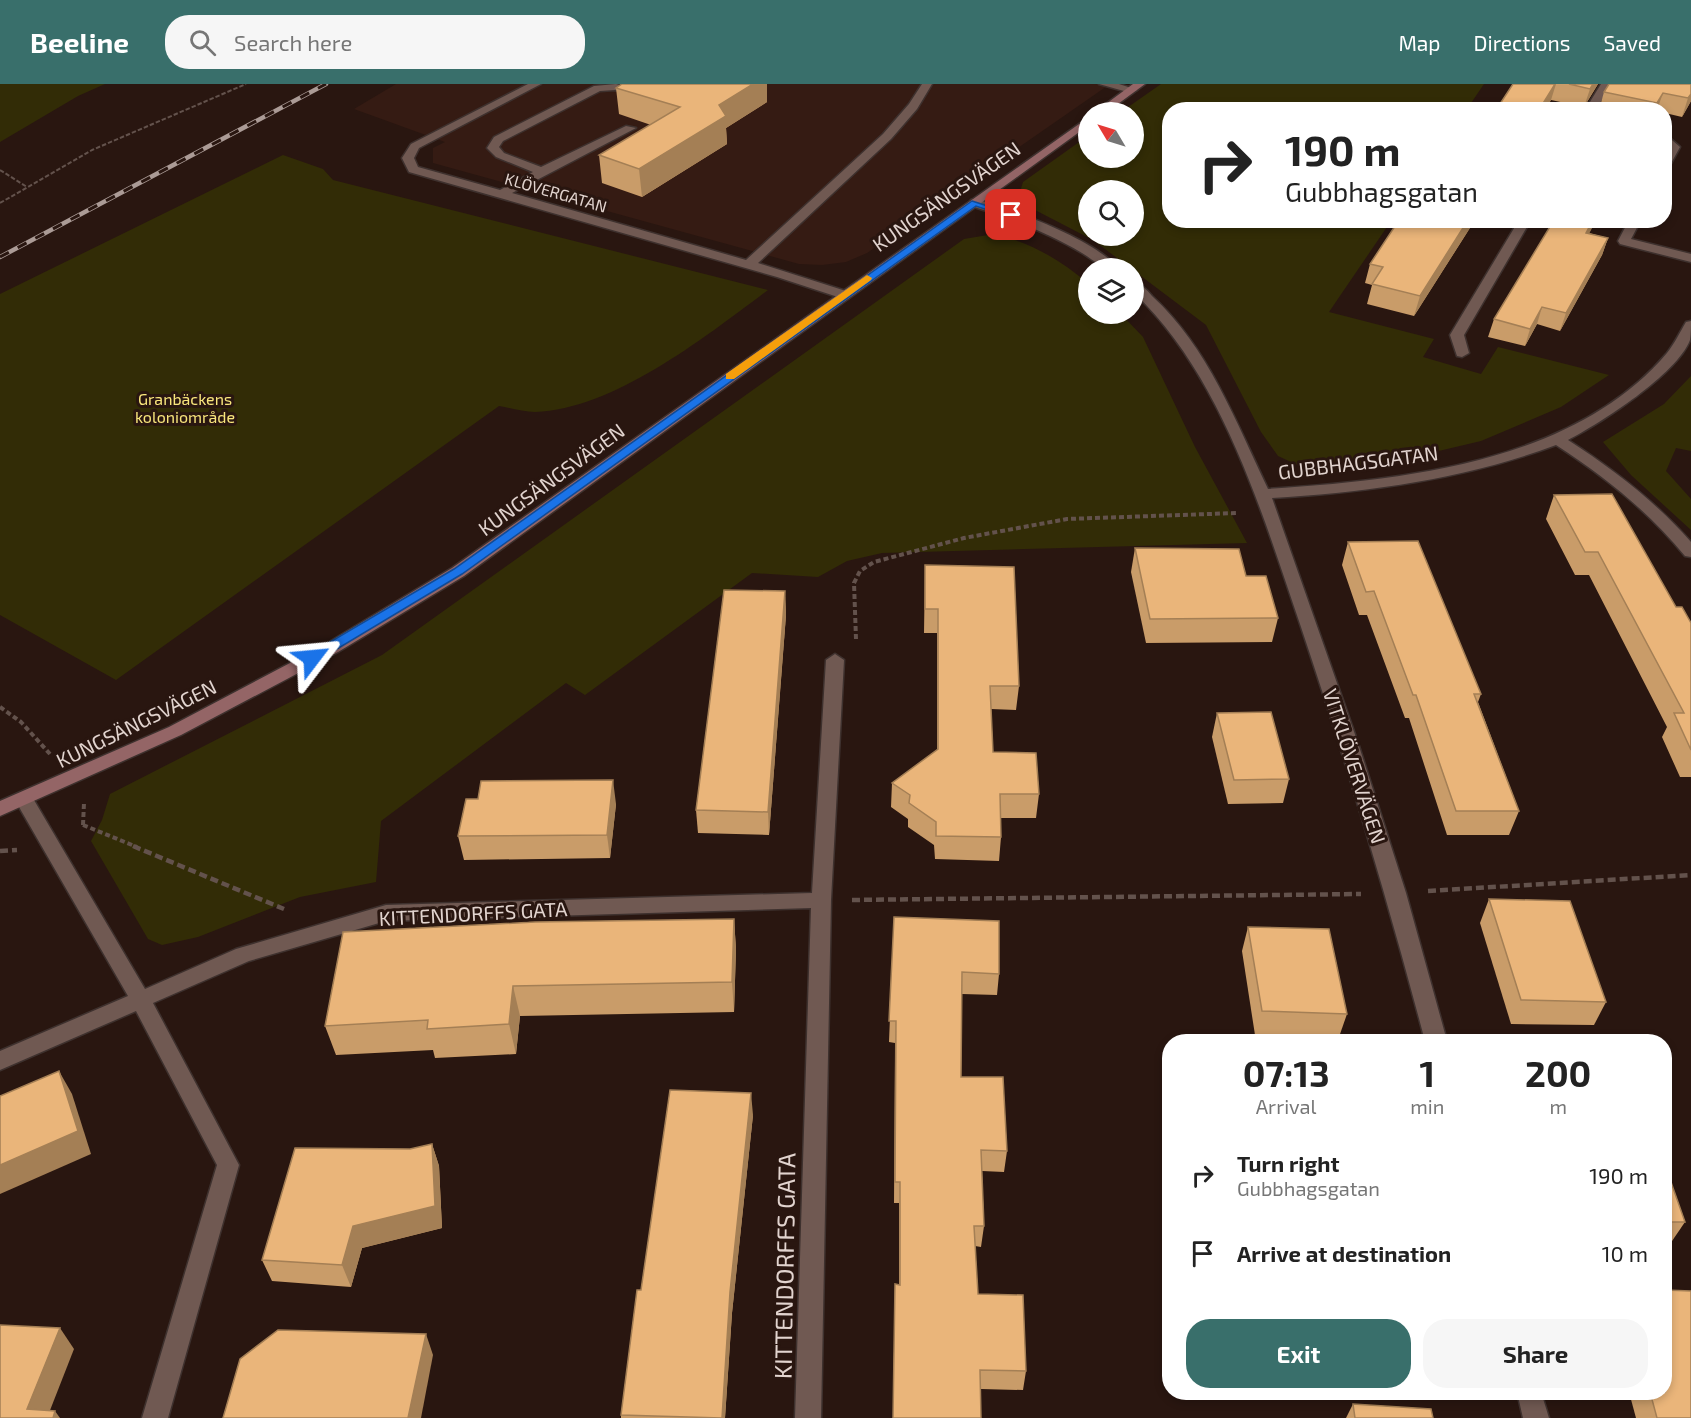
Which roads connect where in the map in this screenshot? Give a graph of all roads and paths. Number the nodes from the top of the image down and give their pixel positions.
1 (246, 84) edge
2 (536, 84) edge
3 (927, 84) edge
4 (1104, 84) edge
5 (1606, 84) edge
6 (1136, 87) edge
7 (642, 94) edge
8 (1114, 102) edge
9 (1595, 102) edge
10 (630, 128) dead end
11 (1078, 128) edge
12 (0, 170) edge
13 (542, 171) junction
14 (27, 187) junction
15 (502, 194) junction
16 (0, 203) edge
17 (975, 203) junction
18 (1520, 228) edge
19 (1631, 228) edge
20 (1099, 258) edge
21 (1691, 258) edge
22 (749, 264) junction
23 (1144, 294) edge
24 (844, 295) junction
25 (1691, 325) edge
26 (1462, 353) dead end
27 (1557, 439) junction
28 (1266, 503) junction
29 (1691, 552) edge
30 (835, 660) joint
31 (24, 800) junction
32 (0, 809) edge
33 (83, 825) dead end
34 (1691, 875) edge
35 (1396, 893) junction
36 (821, 900) junction
37 (308, 935) junction
38 (141, 1001) junction
39 (1434, 1034) edge
40 (0, 1061) edge
41 (1531, 1400) edge
42 (155, 1418) edge
43 (808, 1418) edge
44 (1536, 1418) edge

1 - 14 path
2 - 15 street, KLÖVERGATAN
3 - 22 street
4 - 6 street
5 - 9 street
6 - 8 street
7 - 13 street
10 - 13 street
11 - 17 street, KUNGSÄNGSVÄGEN
12 - 14 path
13 - 15 street
14 - 16 path
15 - 22 street, KLÖVERGATAN
17 - 20 street
17 - 24 street, KUNGSÄNGSVÄGEN
18 - 26 street
19 - 21 street
22 - 24 street, KLÖVERGATAN
23 - 28 street, GUBBHAGSGATAN
24 - 31 street, KUNGSÄNGSVÄGEN
25 - 27 street, GUBBHAGSGATAN
27 - 28 street, GUBBHAGSGATAN
27 - 29 street
28 - 30 path
28 - 35 street, VITKLÖVERVÄGEN
30 - 36 street, KITTENDORFFS GATA
31 - 32 street, KUNGSÄNGSVÄGEN
31 - 38 street
33 - 37 path
34 - 35 path
35 - 36 path
35 - 39 street, VITKLÖVERVÄGEN
36 - 37 street, KITTENDORFFS GATA
36 - 43 street, KITTENDORFFS GATA
37 - 38 street, KITTENDORFFS GATA
38 - 40 street, KITTENDORFFS GATA
38 - 42 street
41 - 44 street

